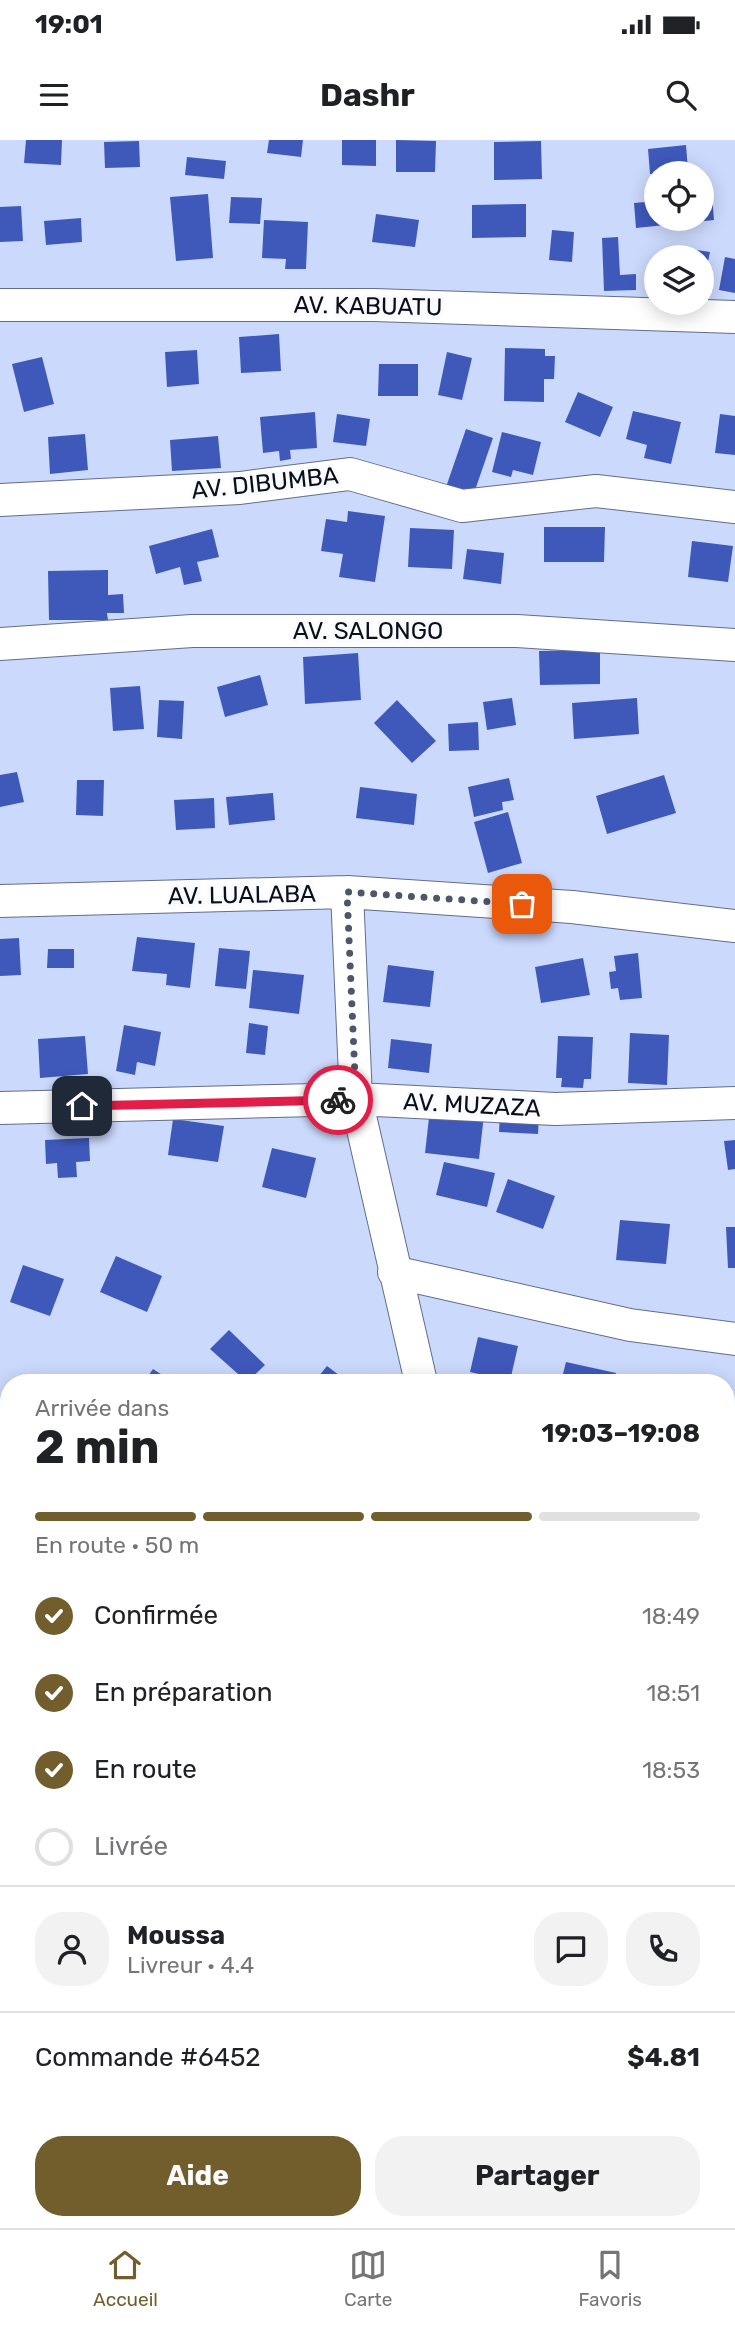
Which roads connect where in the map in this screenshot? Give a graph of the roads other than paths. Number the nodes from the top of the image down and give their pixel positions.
1 (0, 305) edge
2 (735, 317) edge
3 (0, 500) edge
4 (735, 507) edge
5 (0, 644) edge
6 (735, 645) edge
7 (347, 892) junction
8 (0, 901) edge
9 (735, 926) edge
10 (356, 1099) junction
11 (735, 1103) edge
12 (0, 1108) edge
13 (394, 1272) junction
14 (735, 1339) edge
15 (419, 1374) edge

1 - 2 street, AV. KABUATU
3 - 4 street, AV. DIBUMBA
5 - 6 street, AV. SALONGO
7 - 8 street, AV. LUALABA
7 - 9 street, AV. LUALABA
7 - 10 street
10 - 11 street, AV. MUZAZA
10 - 12 street, AV. MUZAZA
10 - 13 street
13 - 14 street
13 - 15 street

